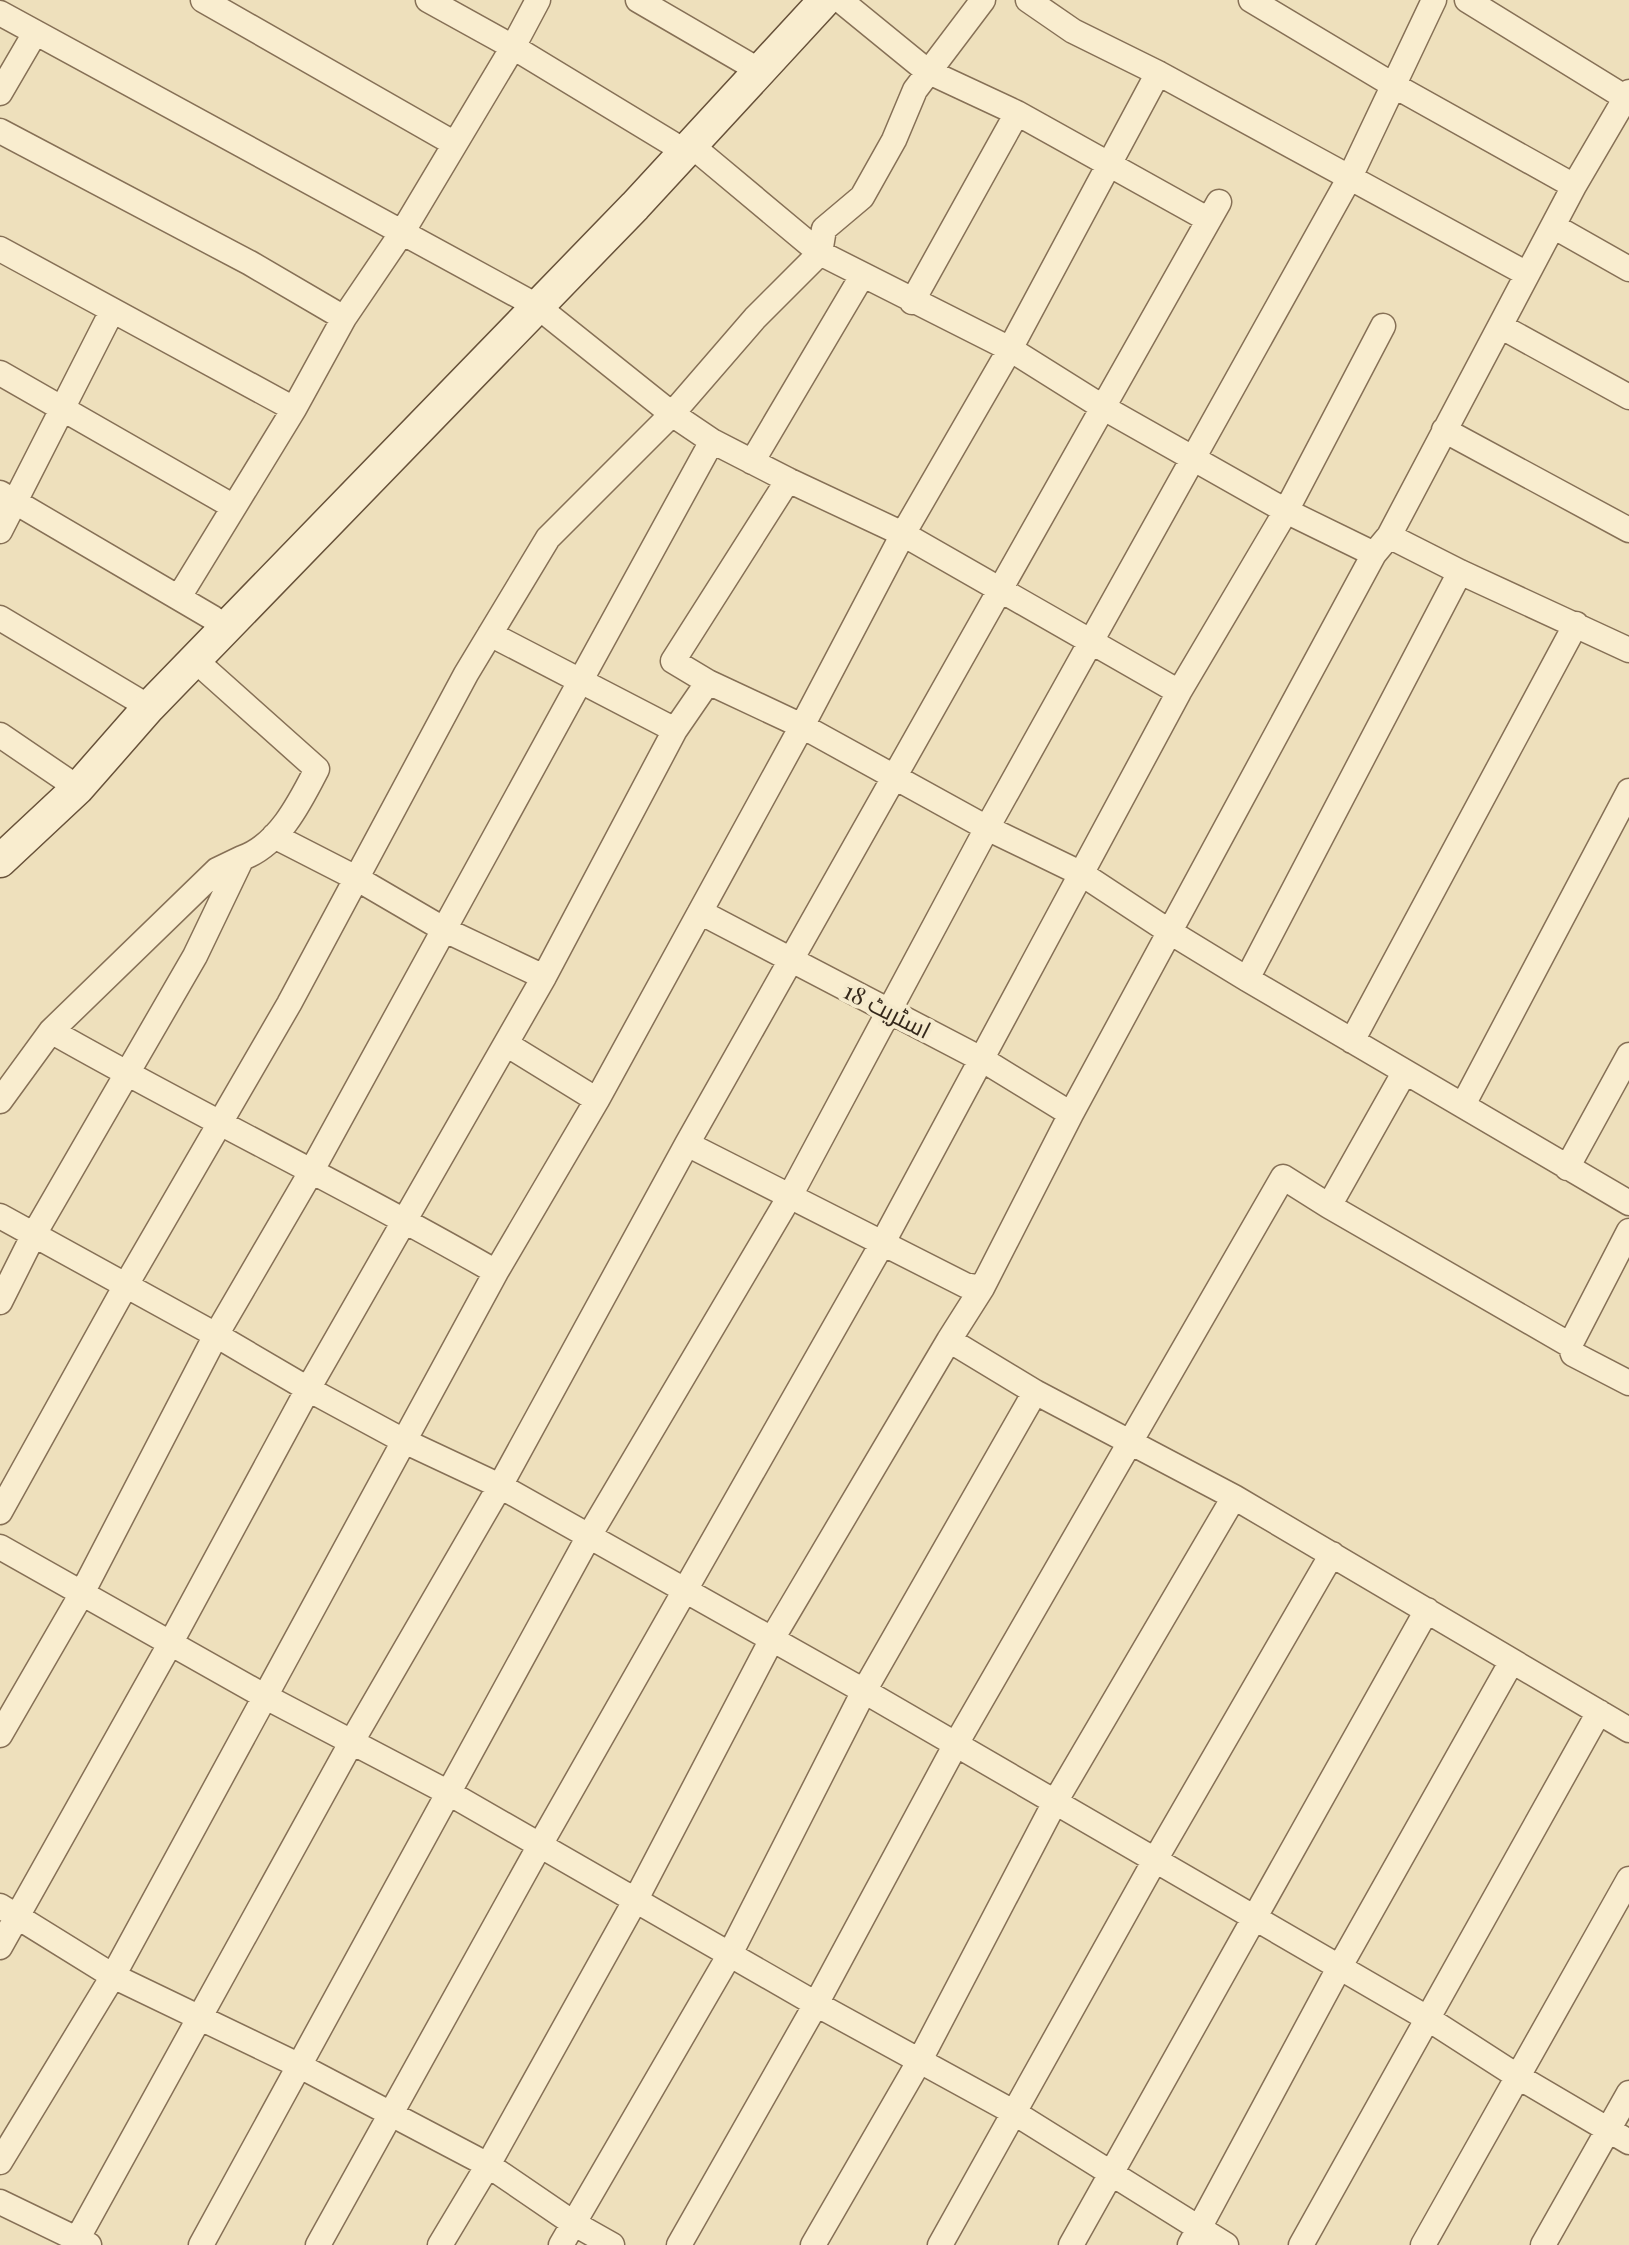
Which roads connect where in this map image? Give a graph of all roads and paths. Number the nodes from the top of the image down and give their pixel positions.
1 (203, 0) edge
2 (428, 0) edge
3 (538, 0) edge
4 (638, 0) edge
5 (825, 0) edge
6 (840, 0) edge
7 (983, 0) edge
8 (1028, 0) edge
9 (1251, 0) edge
10 (1434, 0) edge
11 (1467, 0) edge
12 (0, 13) edge
13 (35, 33) junction
14 (513, 47) junction
15 (760, 71) junction
16 (927, 71) junction
17 (1158, 73) junction
18 (1393, 85) junction
19 (0, 93) edge
20 (1627, 95) edge
21 (1017, 113) junction
22 (0, 131) edge
23 (1619, 133) edge
24 (455, 144) junction
25 (689, 149) junction
26 (1110, 163) junction
27 (1350, 177) junction
28 (1574, 186) junction
29 (1553, 226) junction
30 (403, 231) junction
31 (0, 249) edge
32 (820, 253) junction
33 (1629, 269) edge
34 (1527, 274) junction
35 (862, 276) junction
36 (912, 302) junction
37 (537, 306) junction
38 (112, 311) junction
39 (344, 318) junction
40 (1383, 326) dead end
41 (1500, 326) junction
42 (1010, 349) junction
43 (0, 373) edge
44 (1629, 397) edge
45 (1104, 408) junction
46 (63, 409) junction
47 (294, 409) junction
48 (672, 414) junction
49 (1444, 430) junction
50 (712, 441) junction
51 (1191, 458) junction
52 (752, 462) junction
53 (788, 480) junction
54 (8, 497) edge
55 (234, 507) junction
56 (1286, 511) junction
57 (1629, 530) edge
58 (0, 531) edge
59 (903, 534) junction
60 (1382, 545) junction
61 (1460, 572) junction
62 (999, 591) junction
63 (179, 597) junction
64 (0, 618) edge
65 (213, 618) dead end
66 (1576, 624) junction
67 (490, 634) junction
68 (1091, 641) junction
69 (1629, 650) edge
70 (196, 661) junction
71 (580, 682) junction
72 (708, 682) junction
73 (1179, 692) junction
74 (149, 707) junction
75 (802, 726) junction
76 (675, 730) junction
77 (0, 735) edge
78 (895, 776) junction
79 (78, 788) junction
80 (1629, 791) edge
81 (987, 828) junction
82 (274, 836) junction
83 (242, 858) junction
84 (0, 861) edge
85 (1082, 874) junction
86 (356, 878) junction
87 (700, 912) junction
88 (445, 930) junction
89 (1170, 932) junction
90 (790, 961) junction
91 (544, 977) junction
92 (1247, 979) junction
93 (890, 1012) junction
94 (51, 1031) junction
95 (1352, 1041) junction
96 (506, 1044) junction
97 (1629, 1055) edge
98 (983, 1060) junction
99 (1404, 1073) junction
100 (128, 1075) junction
101 (597, 1100) junction
102 (0, 1101) edge
103 (1463, 1105) junction
104 (1071, 1114) junction
105 (220, 1122) junction
106 (687, 1144) junction
107 (1567, 1168) junction
108 (311, 1172) junction
109 (790, 1196) junction
110 (1629, 1203) edge
111 (1329, 1206) junction
112 (0, 1216) edge
113 (405, 1219) junction
114 (1629, 1231) edge
115 (33, 1236) junction
116 (882, 1244) junction
117 (496, 1272) junction
118 (126, 1285) junction
119 (982, 1288) junction
120 (0, 1302) edge
121 (216, 1335) junction
122 (949, 1340) junction
123 (1570, 1345) junction
124 (1629, 1383) edge
125 (308, 1389) junction
126 (1035, 1392) junction
127 (1130, 1440) junction
128 (404, 1441) junction
129 (500, 1486) junction
130 (1234, 1497) junction
131 (0, 1512) edge
132 (589, 1536) junction
133 (0, 1547) edge
134 (1332, 1554) junction
135 (685, 1591) junction
136 (81, 1595) junction
137 (1427, 1610) junction
138 (772, 1639) junction
139 (170, 1644) junction
140 (1512, 1661) junction
141 (864, 1691) junction
142 (264, 1696) junction
143 (1599, 1712) junction
144 (1629, 1730) edge
145 (0, 1735) edge
146 (351, 1743) junction
147 (956, 1744) junction
148 (449, 1793) junction
149 (1055, 1802) junction
150 (540, 1845) junction
151 (1155, 1860) junction
152 (1629, 1879) edge
153 (635, 1901) junction
154 (9, 1911) edge
155 (1253, 1917) junction
156 (0, 1947) edge
157 (730, 1954) junction
158 (1339, 1968) junction
159 (113, 1976) junction
160 (816, 2004) junction
161 (1427, 2018) junction
162 (200, 2019) junction
163 (920, 2060) junction
164 (298, 2065) junction
165 (1517, 2076) junction
166 (1629, 2093) edge
167 (1013, 2112) junction
168 (389, 2113) junction
169 (1619, 2135) edge
170 (0, 2162) edge
171 (488, 2165) junction
172 (1113, 2173) junction
173 (0, 2202) edge
174 (573, 2223) junction
175 (1194, 2237) edge
176 (80, 2243) edge
177 (201, 2245) edge
178 (318, 2245) edge
179 (440, 2245) edge
180 (561, 2245) edge
181 (612, 2245) edge
182 (679, 2245) edge
183 (813, 2245) edge
184 (940, 2245) edge
185 (1071, 2245) edge
186 (1226, 2245) edge
187 (1301, 2245) edge
188 (1423, 2245) edge
189 (1543, 2245) edge

1 - 24 street
2 - 14 street
3 - 14 street
4 - 15 street
5 - 15 street
6 - 16 street
7 - 16 street
8 - 17 street
9 - 18 street
10 - 18 street
11 - 20 street
12 - 13 street
13 - 19 street
13 - 30 street
14 - 24 street
14 - 25 street
15 - 25 street
16 - 21 street
16 - 32 street
17 - 26 street
17 - 27 street
18 - 27 street
18 - 28 street
20 - 23 street
21 - 26 street
21 - 36 street
22 - 39 street
23 - 28 street
24 - 30 street
25 - 32 street
25 - 37 street
26 - 42 street
26 - 45 street
27 - 34 street
27 - 51 street
28 - 29 street
29 - 33 street
29 - 34 street
30 - 37 street
30 - 39 street
31 - 38 street
32 - 35 street
32 - 48 street
34 - 41 street
35 - 36 street
35 - 52 street
36 - 42 street
37 - 48 street
37 - 70 street
38 - 46 street
38 - 47 street
39 - 47 street
40 - 56 street
41 - 44 street
41 - 49 street
42 - 45 street
42 - 59 street
43 - 46 street
45 - 51 street
45 - 62 street
46 - 54 street
46 - 55 street
47 - 55 street
48 - 50 street
48 - 67 street
49 - 57 street
49 - 60 street
50 - 52 street
50 - 71 street
51 - 56 street
51 - 68 street
52 - 53 street
53 - 59 street
53 - 72 street
54 - 58 street
54 - 63 street
55 - 63 street
56 - 60 street
56 - 73 street
59 - 62 street
59 - 75 street
60 - 61 street
60 - 89 street
61 - 66 street
61 - 92 street
62 - 68 street
62 - 78 street
63 - 65 street
64 - 74 street
66 - 69 street
66 - 95 street
67 - 71 street
67 - 86 street
68 - 73 street
68 - 81 street
70 - 74 street
70 - 82 street
71 - 76 street
71 - 88 street
72 - 75 street
72 - 76 street
73 - 85 street
74 - 79 street
75 - 78 street
75 - 87 street
76 - 91 street
77 - 79 street
78 - 81 street
78 - 90 street
79 - 84 street
80 - 103 street
81 - 85 street
81 - 93 street
82 - 83 street
82 - 86 street
83 - 94 street
83 - 100 street
85 - 89 street
85 - 98 street
86 - 88 street
86 - 105 street
87 - 90 street, اسٹریٹ 18
87 - 101 street
88 - 91 street
88 - 108 street
89 - 92 street
89 - 104 street
90 - 93 street, اسٹریٹ 18
90 - 106 street
91 - 96 street
92 - 95 street
93 - 98 street, اسٹریٹ 18
93 - 109 street
94 - 100 street
94 - 102 street
95 - 99 street
96 - 101 street
96 - 113 street
97 - 107 street
98 - 104 street, اسٹریٹ 18
98 - 116 street
99 - 103 street
99 - 111 street
100 - 105 street
100 - 115 street
101 - 117 street
103 - 107 street
104 - 119 street
105 - 108 street
105 - 118 street
106 - 109 street
106 - 129 street
107 - 110 street
108 - 113 street
108 - 121 street
109 - 116 street
109 - 132 street
111 - 123 street
111 - 127 street
112 - 115 street
113 - 117 street
113 - 125 street
114 - 123 street
115 - 118 street
115 - 120 street
116 - 119 street
116 - 135 street
117 - 128 street
118 - 121 street
118 - 131 street
119 - 122 street
121 - 125 street
121 - 136 street
122 - 126 street
122 - 138 street
123 - 124 street
125 - 128 street
125 - 139 street
126 - 127 street
126 - 141 street
127 - 130 street
127 - 147 street
128 - 129 street
128 - 142 street
129 - 132 street
129 - 146 street
130 - 134 street
130 - 149 street
132 - 135 street
132 - 148 street
133 - 136 street
134 - 137 street
134 - 151 street
135 - 138 street
135 - 150 street
136 - 139 street
136 - 145 street
137 - 140 street
137 - 155 street
138 - 141 street
138 - 153 street
139 - 142 street
139 - 154 street
140 - 143 street
140 - 158 street
141 - 147 street
141 - 157 street
142 - 146 street
142 - 159 street
143 - 144 street
143 - 161 street
146 - 148 street
146 - 162 street
147 - 149 street
147 - 160 street
148 - 150 street
148 - 164 street
149 - 151 street
149 - 163 street
150 - 153 street
150 - 168 street
151 - 155 street
151 - 167 street
152 - 165 street
153 - 157 street
153 - 171 street
154 - 156 street
154 - 159 street
155 - 158 street
155 - 172 street
157 - 160 street
157 - 174 street
158 - 161 street
158 - 175 street
159 - 162 street
159 - 170 street
160 - 163 street
160 - 182 street
161 - 165 street
161 - 187 street
162 - 164 street
162 - 176 street
163 - 167 street
163 - 183 street
164 - 168 street
164 - 177 street
165 - 169 street
165 - 188 street
166 - 169 street
167 - 172 street
167 - 184 street
168 - 171 street
168 - 178 street
169 - 189 street
171 - 174 street
171 - 179 street
172 - 175 street
172 - 185 street
173 - 176 street
174 - 180 street
174 - 181 street
175 - 186 street

